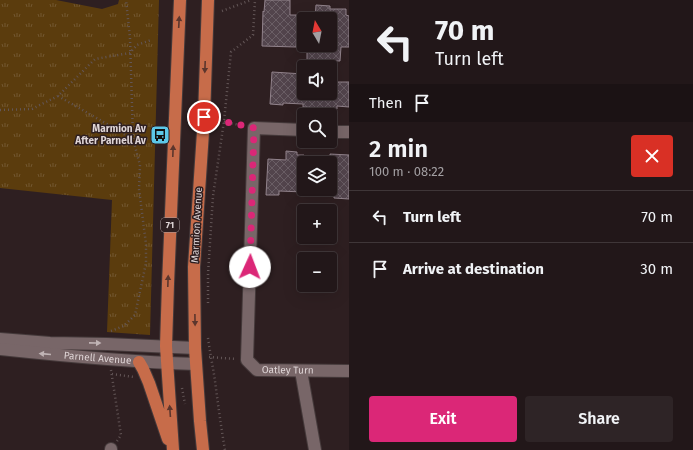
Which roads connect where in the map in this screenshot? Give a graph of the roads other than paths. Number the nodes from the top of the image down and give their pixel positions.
1 (180, 0) edge
2 (208, 0) edge
3 (297, 130) edge
4 (337, 132) edge
5 (349, 132) edge
6 (0, 339) edge
7 (166, 346) junction
8 (195, 348) junction
9 (0, 349) edge
10 (139, 362) junction
11 (167, 363) junction
12 (196, 364) junction
13 (301, 371) junction
14 (349, 371) edge
15 (172, 450) edge
16 (203, 450) edge
17 (315, 450) edge

7 -> 1 highway, 71
2 -> 8 highway, Marmion Avenue
3 - 13 street, Oatley Turn
4 - 5 street
6 -> 7 street, Parnell Avenue
7 - 8 street, Parnell Avenue
7 - 11 highway, 71
8 - 12 highway, Marmion Avenue
10 -> 9 street, Parnell Avenue
10 - 11 street, Parnell Avenue
10 - 15 highway
11 - 12 street, Parnell Avenue
15 -> 11 highway, 71
12 - 16 highway, Marmion Avenue
13 - 14 street, Oatley Turn
13 - 17 street

